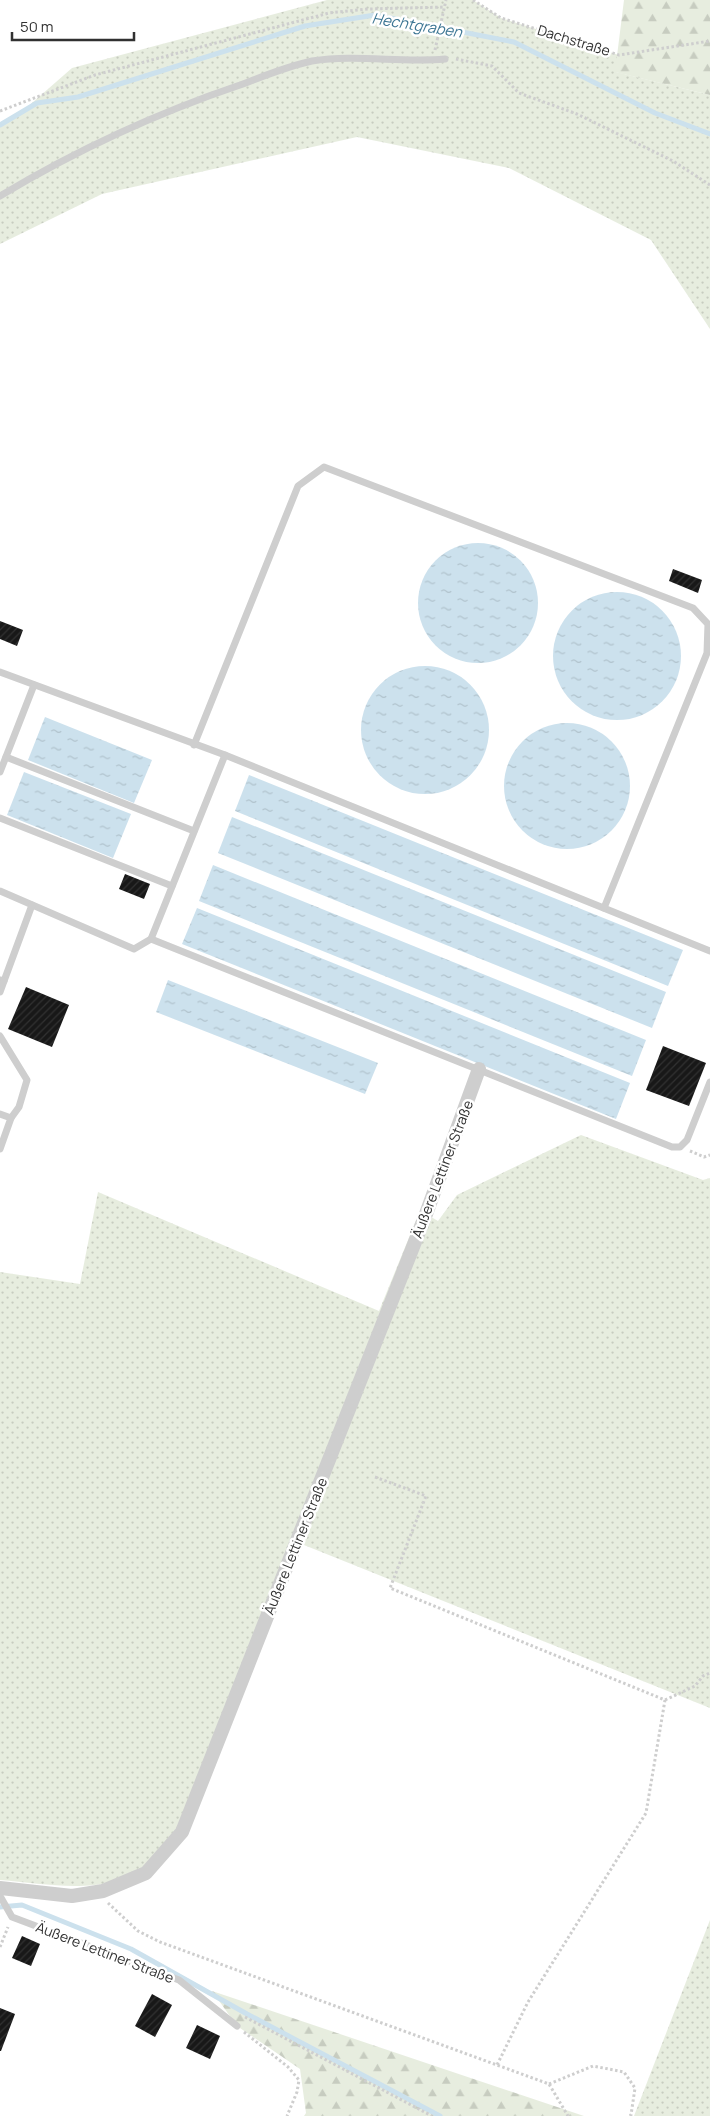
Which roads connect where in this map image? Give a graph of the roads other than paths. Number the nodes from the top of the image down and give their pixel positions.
1 (445, 59) road end
2 (0, 196) edge
3 (0, 672) edge
4 (34, 685) junction
5 (194, 745) junction
6 (225, 755) junction
7 (6, 757) junction
8 (0, 772) edge
9 (0, 818) edge
10 (194, 831) junction
11 (172, 886) junction
12 (0, 892) edge
13 (32, 905) junction
14 (604, 908) junction
15 (151, 939) junction
16 (710, 951) edge
17 (2, 981) edge
18 (0, 992) edge
19 (0, 1036) edge
20 (480, 1069) junction
21 (710, 1082) edge
22 (0, 1114) edge
23 (11, 1118) junction
24 (0, 1149) edge
25 (0, 1888) edge
26 (0, 1896) edge
27 (237, 2026) road end

1 - 2 lane
3 - 4 lane
4 - 5 lane
4 - 7 lane
5 - 6 lane
5 - 14 lane
6 - 10 lane
6 - 14 lane
7 - 8 lane
7 - 10 lane
9 - 11 lane
10 - 11 lane
11 - 15 lane
12 - 13 lane
13 - 15 lane
13 - 17 lane
14 - 16 lane
15 - 20 lane
17 - 18 lane
19 - 23 lane
20 - 21 lane
20 - 25 street, Äußere Lettiner Straße
22 - 23 lane
23 - 24 lane
26 - 27 lane, Äußere Lettiner Straße

